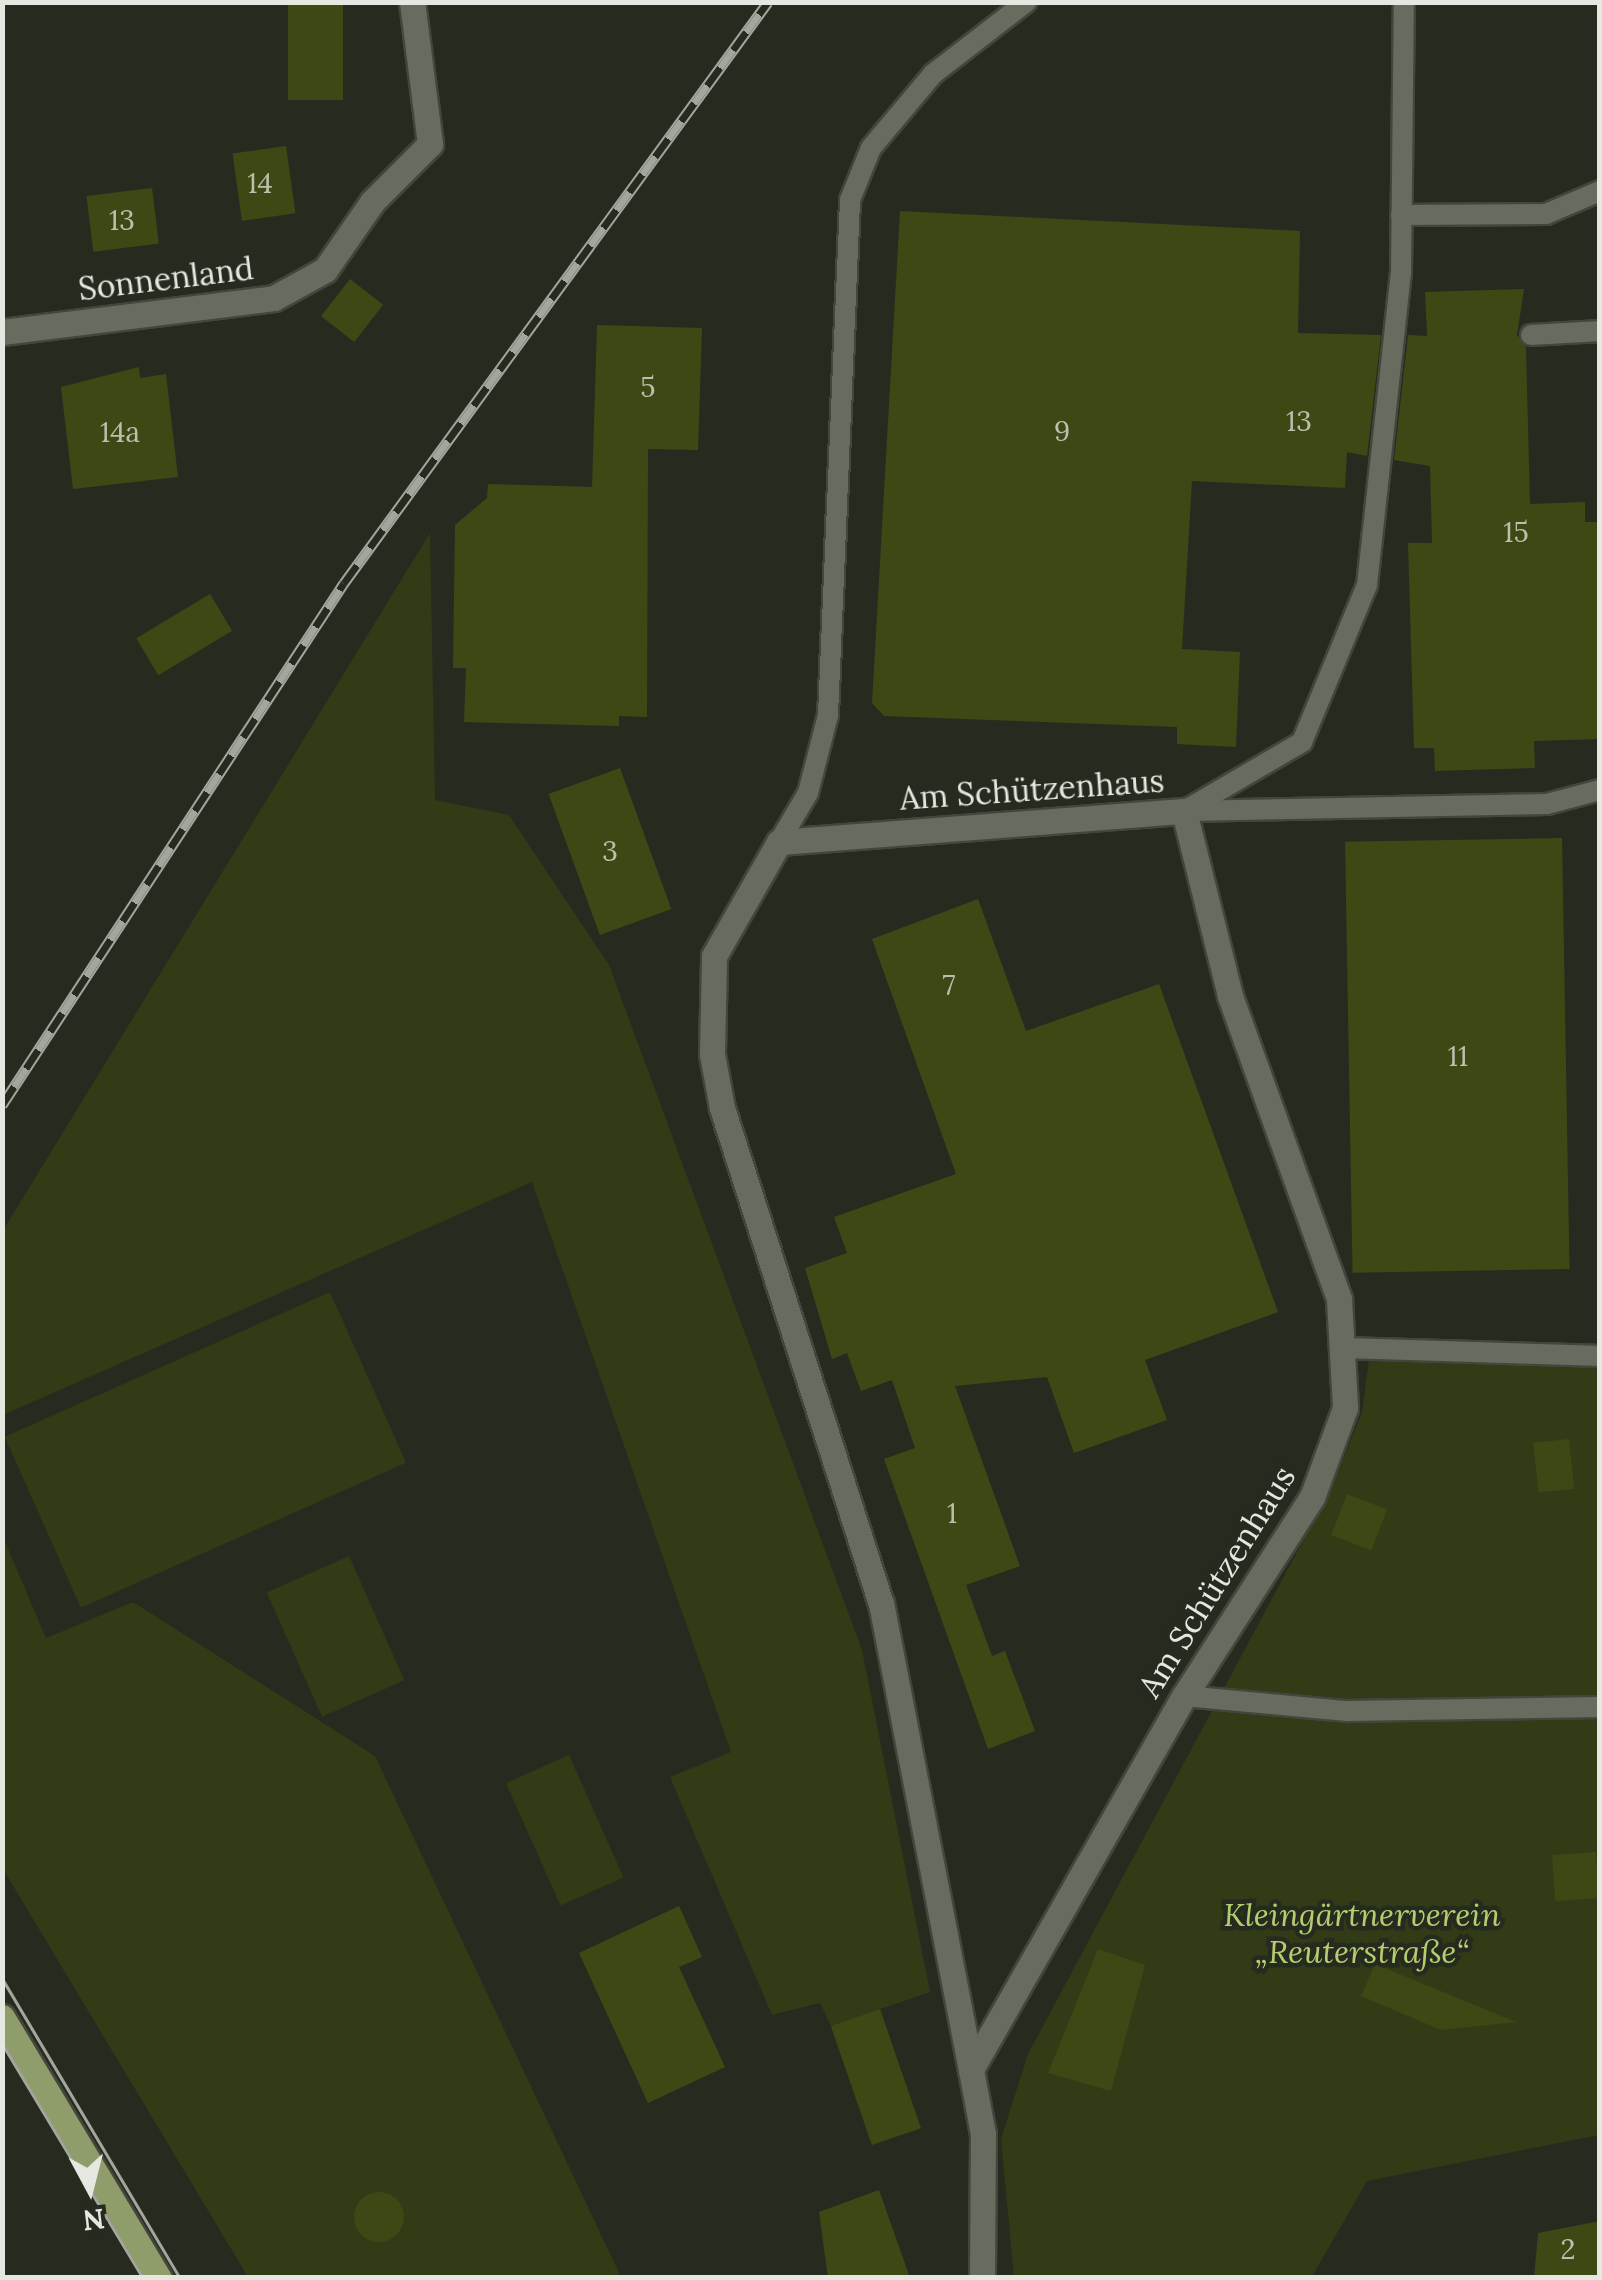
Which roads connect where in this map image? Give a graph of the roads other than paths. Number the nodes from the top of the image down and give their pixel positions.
1 (412, 2) edge
2 (1026, 2) edge
3 (1404, 2) edge
4 (1600, 191) edge
5 (1402, 215) junction
6 (1600, 331) edge
7 (2, 332) edge
8 (1531, 334) dead end
9 (1600, 790) edge
10 (1184, 811) junction
11 (779, 842) junction
12 (1348, 1348) junction
13 (1600, 1356) edge
14 (1184, 1696) junction
15 (1600, 1707) edge
16 (2, 2017) edge
17 (971, 2070) junction
18 (159, 2278) edge
19 (982, 2278) edge

1 - 7 street, Sonnenland
2 - 11 lane
3 - 5 lane
4 - 5 lane
5 - 10 lane
6 - 8 lane
9 - 10 lane
10 - 11 street, Am Schützenhaus
10 - 12 street, Am Schützenhaus
11 - 17 street
12 - 13 lane
12 - 14 street, Am Schützenhaus
14 - 15 lane
14 - 17 street, Am Schützenhaus
16 - 18 main road
17 - 19 street

